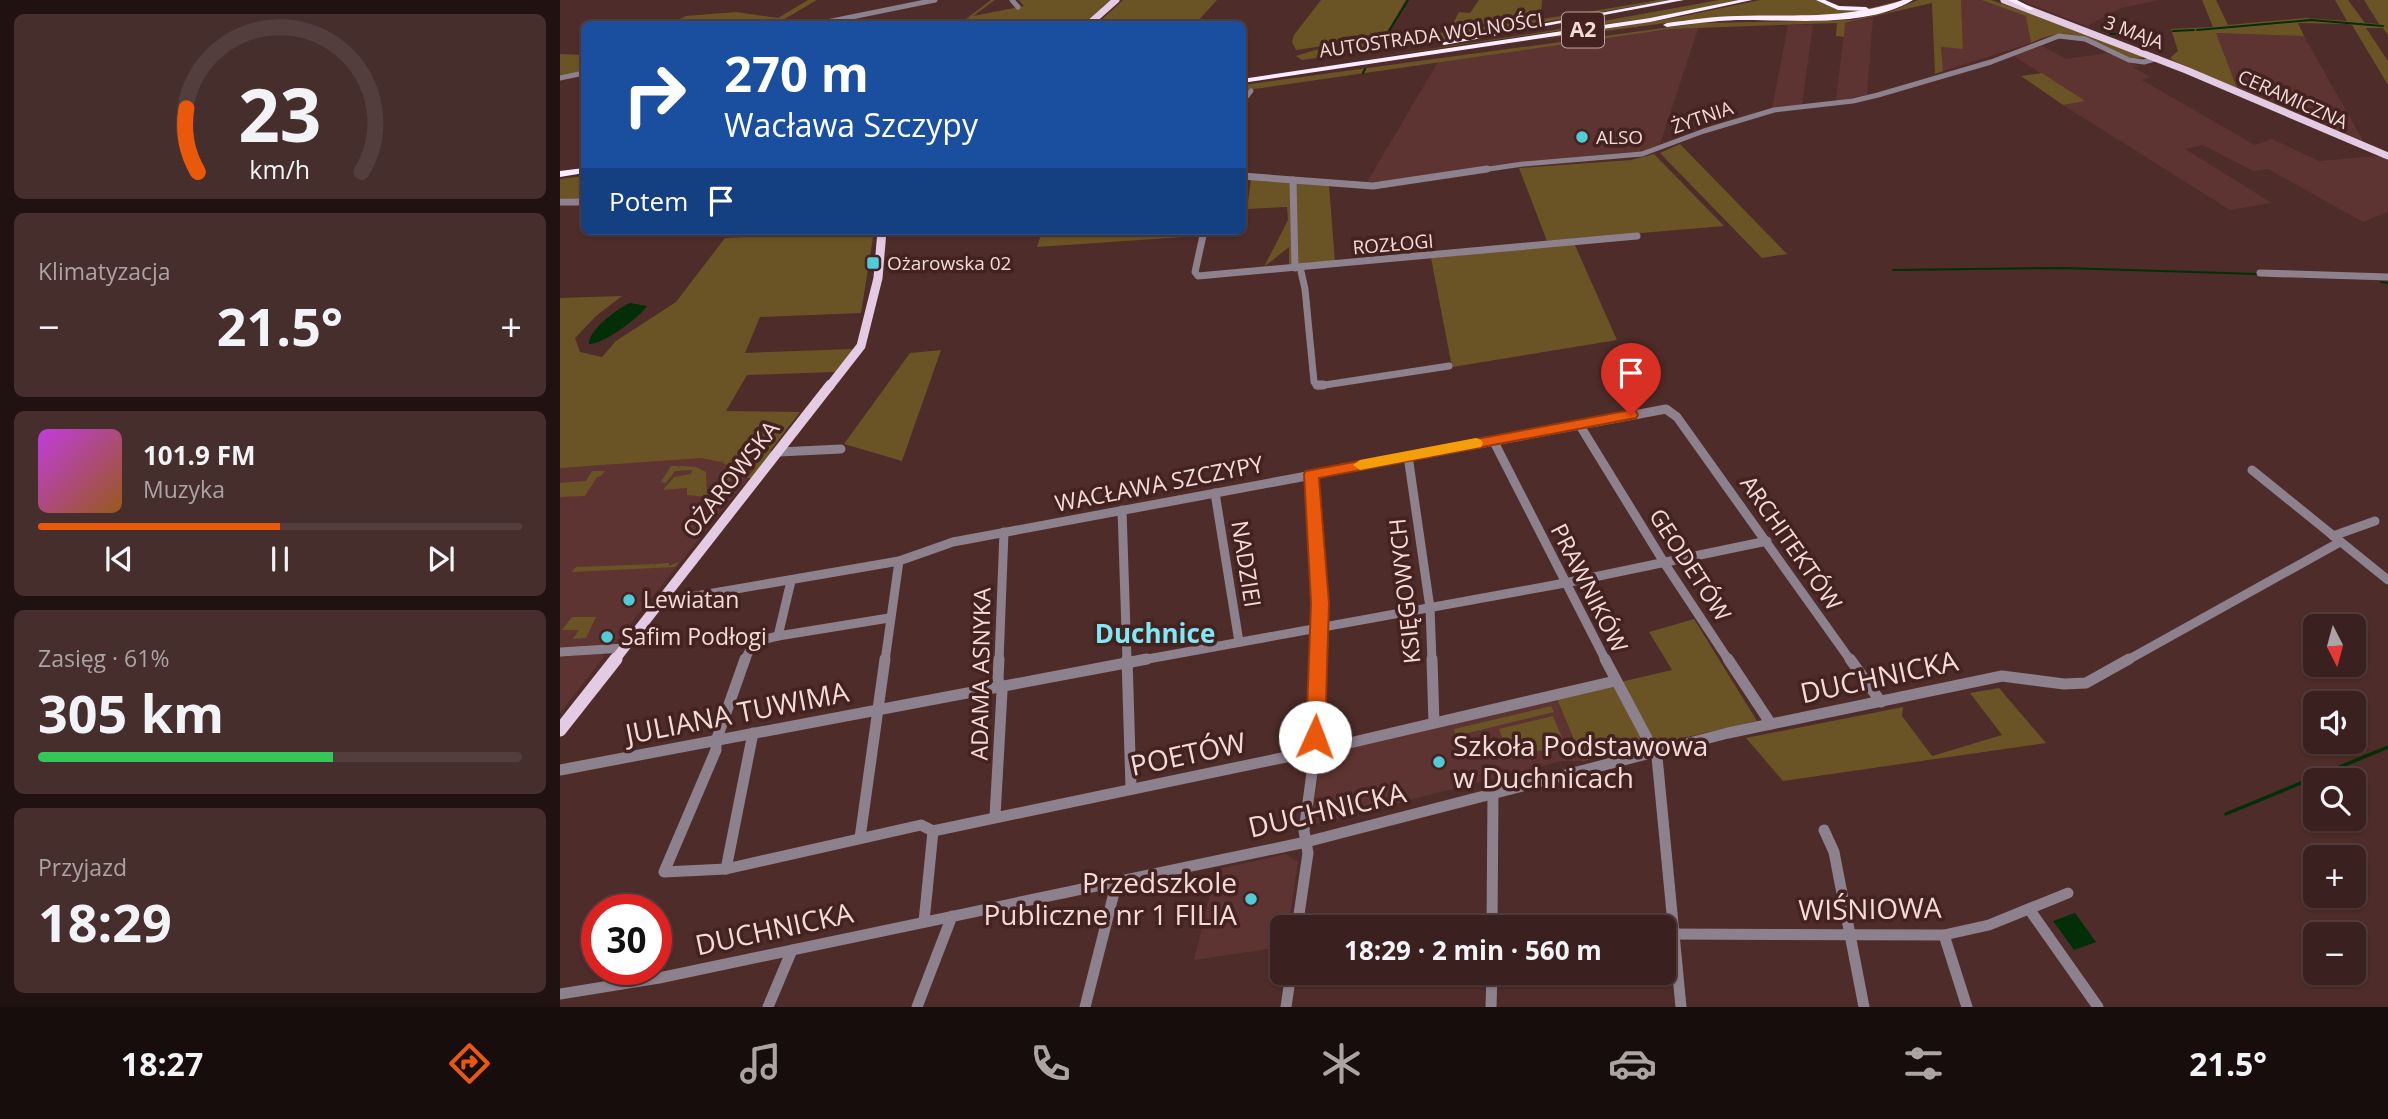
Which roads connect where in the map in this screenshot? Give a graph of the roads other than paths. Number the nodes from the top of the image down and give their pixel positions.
1 (936, 0) edge
2 (1013, 0) edge
3 (1116, 0) edge
4 (1681, 0) edge
5 (1710, 0) edge
6 (1749, 0) edge
7 (1819, 0) edge
8 (1896, 0) edge
9 (1910, 0) edge
10 (1996, 0) edge
11 (2004, 0) edge
12 (2011, 0) edge
13 (1018, 7) dead end
14 (2031, 9) junction
15 (832, 21) edge
16 (1092, 21) edge
17 (1444, 43) junction
18 (1416, 56) junction
19 (2158, 58) junction
20 (2186, 69) joint
21 (1246, 71) edge
22 (581, 74) edge
23 (560, 78) edge
24 (1246, 80) edge
25 (1251, 90) dead end
26 (1246, 97) edge
27 (2388, 156) edge
28 (581, 162) edge
29 (560, 165) edge
30 (581, 171) edge
31 (560, 174) edge
32 (1246, 176) edge
33 (1293, 180) junction
34 (560, 202) edge
35 (581, 202) edge
36 (883, 235) edge
37 (1203, 235) edge
38 (1637, 236) dead end
39 (1297, 268) junction
40 (2260, 272) dead end
41 (2388, 277) edge
42 (1449, 366) dead end
43 (1666, 409) joint
44 (1579, 424) junction
45 (1493, 440) junction
46 (841, 449) dead end
47 (779, 452) junction
48 (1408, 456) junction
49 (2252, 470) dead end
50 (1311, 474) junction
51 (1214, 493) junction
52 (1122, 510) junction
53 (2375, 521) dead end
54 (1004, 532) junction
55 (2336, 539) junction
56 (1767, 541) junction
57 (899, 561) junction
58 (1665, 564) junction
59 (2388, 580) edge
60 (791, 581) junction
61 (1564, 583) junction
62 (661, 602) junction
63 (1430, 608) junction
64 (889, 618) junction
65 (1318, 629) junction
66 (778, 636) junction
67 (1239, 642) junction
68 (624, 648) junction
69 (560, 652) edge
70 (1127, 663) junction
71 (1615, 681) junction
72 (1000, 685) junction
73 (1881, 702) junction
74 (877, 708) junction
75 (1434, 723) junction
76 (1771, 724) junction
77 (560, 730) edge
78 (753, 733) junction
79 (716, 741) junction
80 (1315, 751) junction
81 (1655, 751) junction
82 (560, 771) edge
83 (1131, 788) junction
84 (1493, 793) junction
85 (995, 816) junction
86 (1824, 830) dead end
87 (933, 831) junction
88 (860, 838) junction
89 (1306, 842) junction
90 (726, 869) junction
91 (1117, 881) junction
92 (2068, 893) dead end
93 (2029, 909) junction
94 (1299, 915) edge
95 (1493, 915) edge
96 (1668, 915) edge
97 (952, 916) junction
98 (923, 922) junction
99 (1676, 934) edge
100 (1850, 935) junction
101 (1944, 935) junction
102 (792, 950) junction
103 (1676, 974) edge
104 (1289, 985) edge
105 (1492, 985) edge
106 (560, 994) edge
107 (768, 1007) edge
108 (917, 1007) edge
109 (1085, 1007) edge
110 (1286, 1007) edge
111 (1491, 1007) edge
112 (1681, 1007) edge
113 (1864, 1007) edge
114 (1967, 1007) edge
115 (2098, 1007) edge

1 - 15 street
2 - 13 street
3 - 16 main road
4 - 17 highway
5 - 17 highway, AUTOSTRADA WOLNOŚCI / A2
6 - 18 highway, AUTOSTRADA WOLNOŚCI / A2
7 - 8 highway
9 - 18 highway
10 - 14 main road, 3 MAJA
11 - 14 main road, 3 MAJA
12 - 14 highway
14 - 19 main road, 3 MAJA
17 - 21 highway, AUTOSTRADA WOLNOŚCI / A2
18 - 24 highway, AUTOSTRADA WOLNOŚCI / A2
19 - 20 main road, 3 MAJA
19 - 33 street, ŻYTNIA
20 - 27 main road, CERAMICZNA
22 - 23 street
25 - 26 street
28 - 29 highway
30 - 31 highway
32 - 33 street, ŻYTNIA
33 - 39 street
34 - 35 street
36 - 47 main road, OŻAROWSKA
37 - 39 street, ROZŁOGI
38 - 39 street, ROZŁOGI
39 - 42 street
40 - 41 street
43 - 44 street, WACŁAWA SZCZYPY
43 - 56 street, ARCHITEKTÓW
44 - 45 street, WACŁAWA SZCZYPY
44 - 58 street, GEODETÓW
45 - 48 street, WACŁAWA SZCZYPY
45 - 61 street, PRAWNIKÓW
46 - 47 street
47 - 62 main road, OŻAROWSKA
48 - 50 street, WACŁAWA SZCZYPY
48 - 63 street, KSIĘGOWYCH
49 - 55 street
50 - 51 street, WACŁAWA SZCZYPY
50 - 65 street
51 - 52 street, WACŁAWA SZCZYPY
51 - 67 street, NADZIEI
52 - 54 street, WACŁAWA SZCZYPY
52 - 70 street
53 - 55 street, DUCHNICKA
54 - 57 street, WACŁAWA SZCZYPY
54 - 72 street, ADAMA ASNYKA
55 - 59 street
55 - 73 street, DUCHNICKA
56 - 58 street
56 - 73 street, ARCHITEKTÓW
57 - 60 street, WACŁAWA SZCZYPY
57 - 64 street
58 - 61 street
58 - 76 street, GEODETÓW
60 - 62 street, WACŁAWA SZCZYPY
60 - 66 street
61 - 63 street
61 - 71 street, PRAWNIKÓW
62 - 68 main road, OŻAROWSKA
63 - 65 street
63 - 75 street, KSIĘGOWYCH
64 - 66 street
64 - 74 street
65 - 67 street
65 - 80 street
66 - 79 street
67 - 70 street
68 - 69 street
68 - 77 main road, OŻAROWSKA
70 - 72 street
70 - 83 street
71 - 75 street, POETÓW
71 - 81 street, PRAWNIKÓW
72 - 74 street
72 - 85 street, ADAMA ASNYKA
73 - 76 street, DUCHNICKA
74 - 78 street, JULIANA TUWIMA
74 - 88 street, JULIANA TUWIMA
75 - 80 street, POETÓW
76 - 81 street, DUCHNICKA
78 - 79 street, JULIANA TUWIMA
78 - 90 street
79 - 82 street, JULIANA TUWIMA
79 - 90 street, POETÓW
80 - 83 street, POETÓW
80 - 89 street
81 - 84 street, DUCHNICKA
81 - 96 street
83 - 85 street, POETÓW
84 - 89 street, DUCHNICKA
84 - 95 street
85 - 87 street, POETÓW
86 - 100 street
87 - 88 street, POETÓW
87 - 98 street
88 - 90 street, POETÓW
89 - 91 street, DUCHNICKA
89 - 94 street
91 - 97 street, DUCHNICKA
91 - 109 street
92 - 93 street, WIŚNIOWA
93 - 101 street, WIŚNIOWA
93 - 115 street
97 - 98 street, DUCHNICKA
97 - 108 street
98 - 102 street, DUCHNICKA
99 - 100 street, WIŚNIOWA
100 - 101 street, WIŚNIOWA
100 - 113 street
101 - 114 street
102 - 106 street, DUCHNICKA
102 - 107 street
103 - 112 street
104 - 110 street
105 - 111 street

